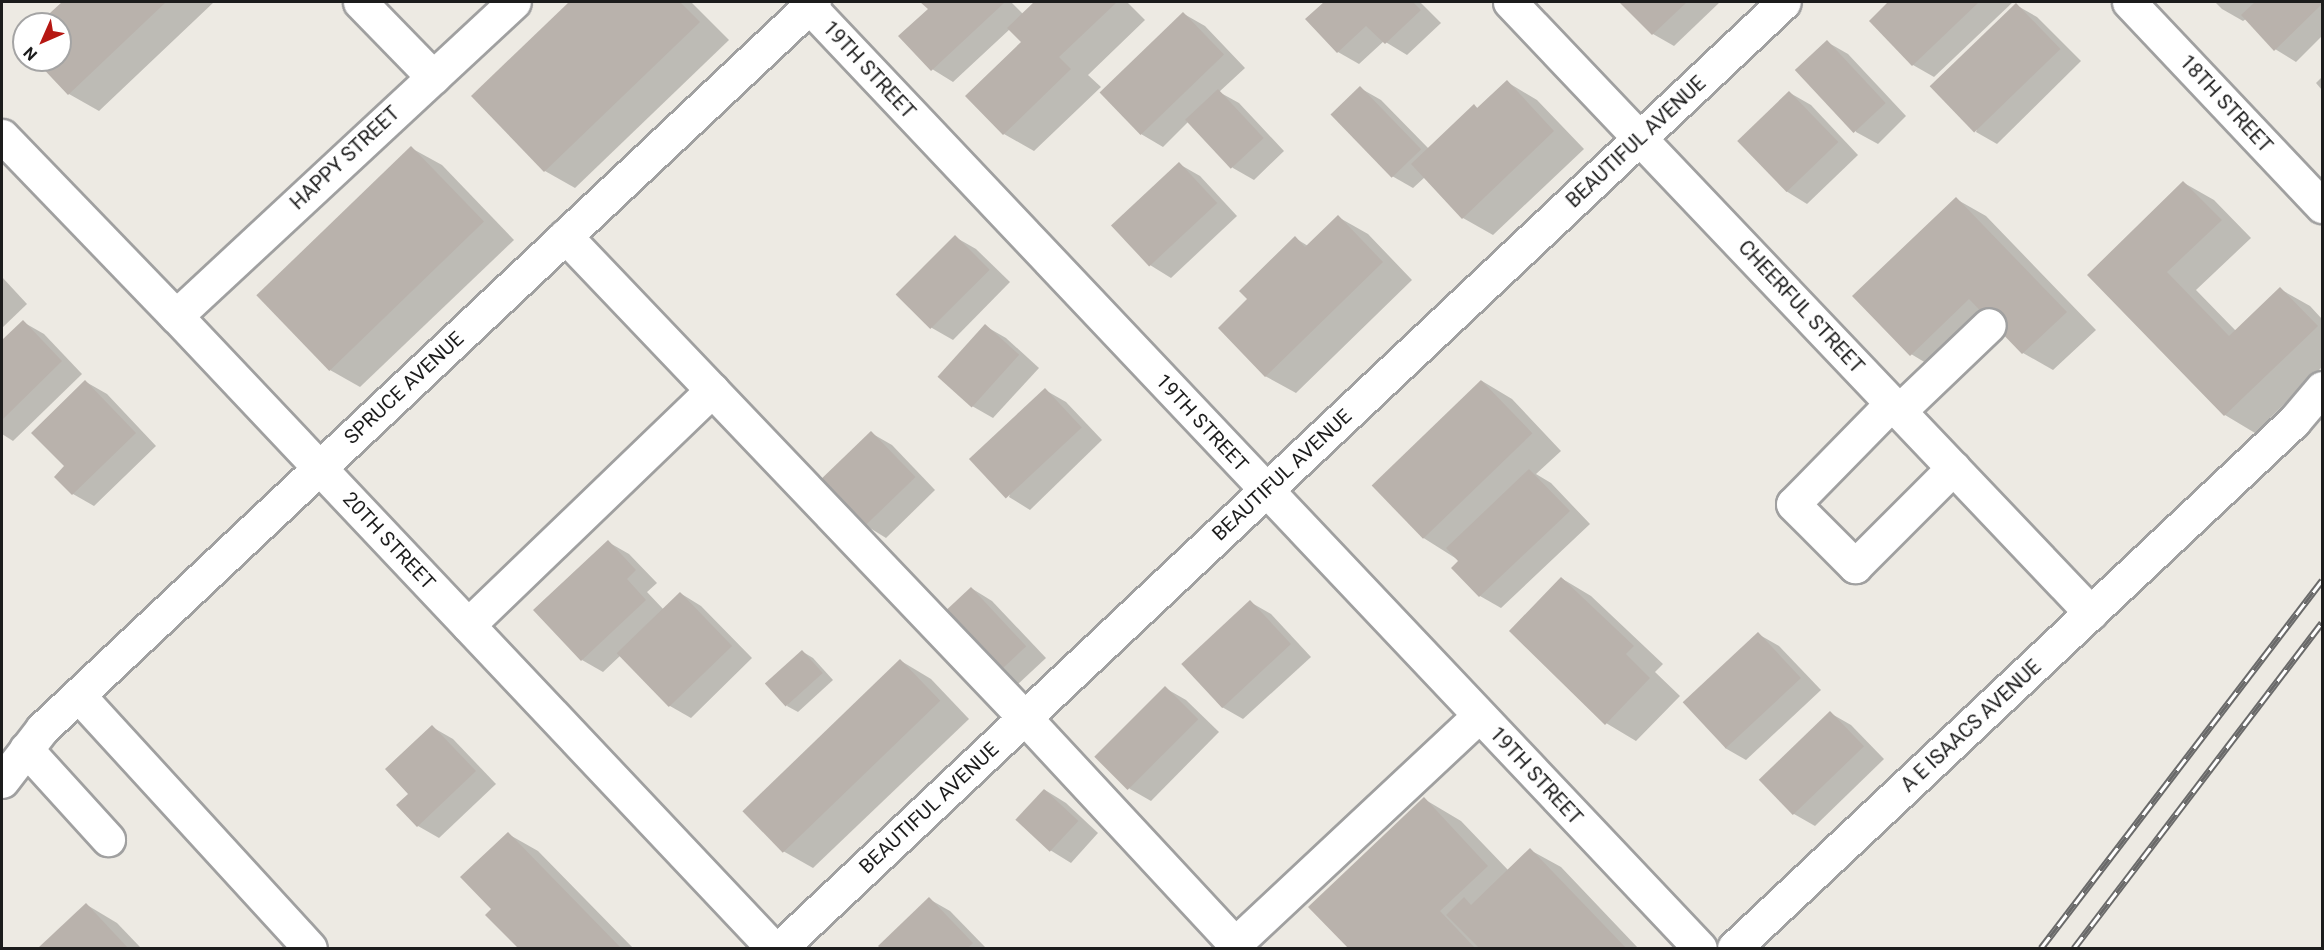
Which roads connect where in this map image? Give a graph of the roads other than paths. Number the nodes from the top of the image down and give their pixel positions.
1 (360, 2) edge
2 (514, 2) edge
3 (1510, 2) edge
4 (1784, 2) edge
5 (2129, 2) edge
6 (809, 3) edge
7 (432, 77) junction
8 (2, 136) edge
9 (1641, 137) junction
10 (2322, 206) edge
11 (565, 236) junction
12 (176, 316) junction
13 (1989, 325) dead end
14 (2322, 388) edge
15 (712, 390) junction
16 (1896, 407) junction
17 (320, 468) junction
18 (1953, 468) junction
19 (1266, 491) junction
20 (2091, 613) junction
21 (468, 625) junction
22 (78, 695) junction
23 (1479, 716) junction
24 (1024, 718) junction
25 (26, 749) junction
26 (2, 781) edge
27 (108, 839) dead end
28 (1237, 946) edge
29 (310, 948) edge
30 (773, 948) edge
31 (780, 948) edge
32 (1700, 948) edge
33 (1734, 948) edge

1 - 7 street
2 - 7 street, HAPPY STREET
3 - 9 street, CHEERFUL STREET
4 - 9 street, BEAUTIFUL AVENUE
5 - 10 street, 18TH STREET
6 - 11 street, SPRUCE AVENUE
6 - 19 street, 19TH STREET
7 - 12 street, HAPPY STREET
8 - 12 street, 20TH STREET
9 - 16 street, CHEERFUL STREET
9 - 19 street, BEAUTIFUL AVENUE
11 - 15 street
11 - 17 street, SPRUCE AVENUE
12 - 17 street, 20TH STREET
13 - 16 street
14 - 20 street, A E ISAACS AVENUE
15 - 21 street
15 - 24 street
16 - 18 street, CHEERFUL STREET
16 - 18 street
17 - 21 street, 20TH STREET
17 - 22 street, SPRUCE AVENUE
18 - 20 street, CHEERFUL STREET
19 - 23 street, 19TH STREET
19 - 24 street, BEAUTIFUL AVENUE
20 - 33 street, A E ISAACS AVENUE
21 - 30 street, 20TH STREET
22 - 25 street, SPRUCE AVENUE
22 - 29 street
23 - 28 street
23 - 32 street, 19TH STREET
24 - 28 street
24 - 31 street, BEAUTIFUL AVENUE
25 - 26 street, SPRUCE AVENUE
25 - 27 street

